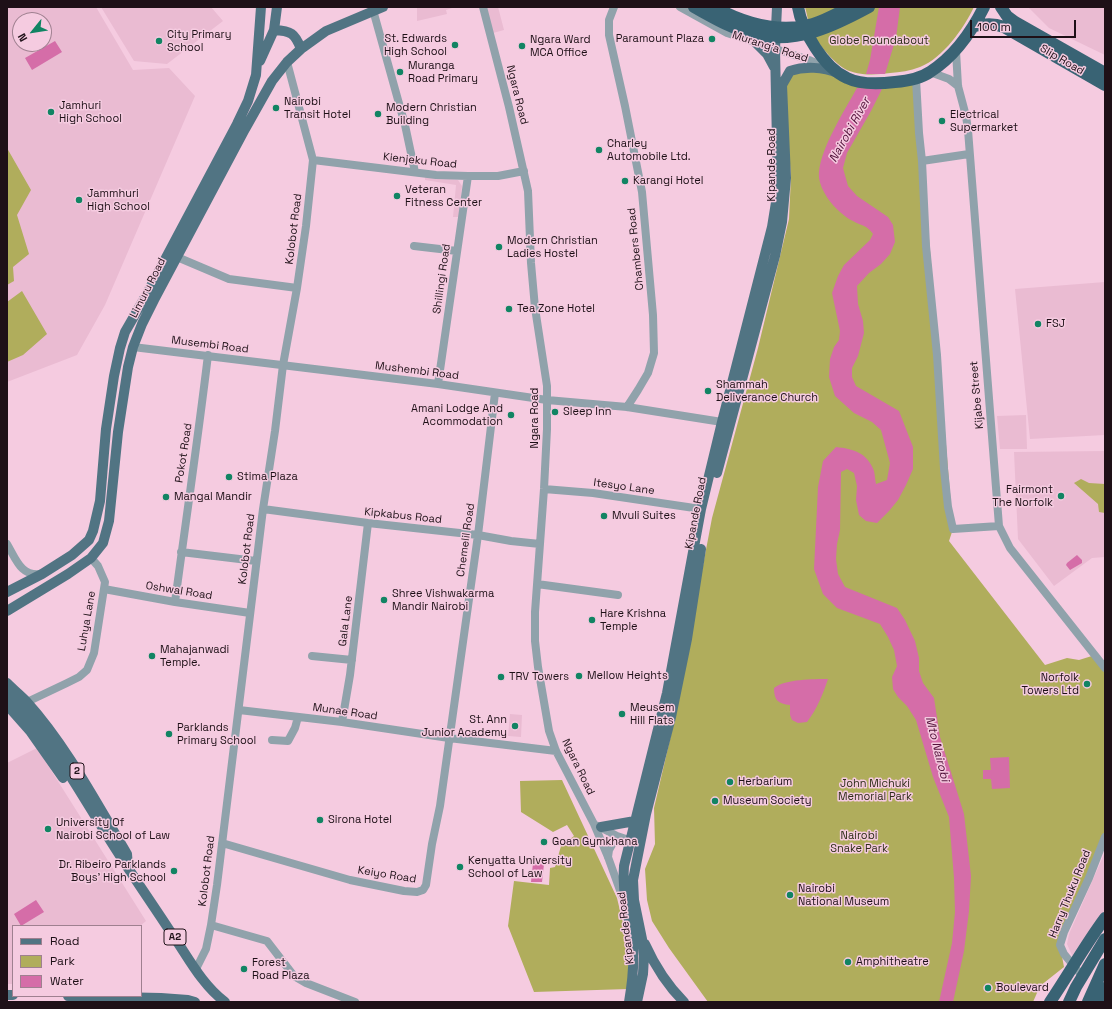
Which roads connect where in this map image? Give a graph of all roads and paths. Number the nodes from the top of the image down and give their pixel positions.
1 (261, 7) edge
2 (277, 7) edge
3 (483, 7) edge
4 (614, 7) edge
5 (680, 7) edge
6 (694, 7) edge
7 (714, 7) edge
8 (777, 7) edge
9 (798, 7) edge
10 (850, 7) edge
11 (869, 7) edge
12 (984, 7) edge
13 (1001, 7) edge
14 (378, 9) edge
15 (974, 26) junction
16 (274, 30) junction
17 (756, 43) junction
18 (301, 49) junction
19 (775, 49) junction
20 (956, 51) junction
21 (287, 62) junction
22 (258, 66) junction
23 (1099, 68) edge
24 (775, 71) junction
25 (834, 71) junction
26 (930, 72) junction
27 (1105, 73) edge
28 (916, 79) junction
29 (1105, 85) edge
30 (958, 86) junction
31 (969, 154) junction
32 (313, 160) junction
33 (922, 161) junction
34 (524, 171) junction
35 (415, 172) junction
36 (468, 176) junction
37 (414, 246) dead end
38 (457, 252) junction
39 (177, 257) junction
40 (297, 288) junction
41 (133, 347) junction
42 (208, 355) junction
43 (283, 365) junction
44 (438, 384) junction
45 (495, 393) junction
46 (547, 400) junction
47 (627, 407) junction
48 (722, 422) junction
49 (544, 489) junction
50 (263, 509) junction
51 (701, 509) junction
52 (368, 523) junction
53 (1000, 526) junction
54 (478, 535) junction
55 (7, 544) edge
56 (540, 544) junction
57 (181, 552) junction
58 (92, 558) junction
59 (256, 561) junction
60 (22, 569) junction
61 (42, 574) junction
62 (537, 584) junction
63 (104, 589) junction
64 (11, 590) edge
65 (618, 595) dead end
66 (175, 602) junction
67 (7, 611) edge
68 (250, 613) junction
69 (312, 656) dead end
70 (352, 660) junction
71 (1105, 668) edge
72 (7, 683) edge
73 (7, 695) edge
74 (27, 702) junction
75 (7, 705) edge
76 (239, 710) junction
77 (298, 717) junction
78 (342, 722) junction
79 (449, 738) junction
80 (272, 740) dead end
81 (556, 751) junction
82 (635, 821) junction
83 (597, 825) junction
84 (617, 836) junction
85 (1105, 838) edge
86 (630, 840) junction
87 (222, 843) junction
88 (641, 844) junction
89 (118, 854) junction
90 (608, 857) junction
91 (128, 869) junction
92 (627, 912) junction
93 (1105, 918) edge
94 (211, 925) junction
95 (642, 939) junction
96 (1105, 939) edge
97 (1105, 964) edge
98 (196, 969) junction
99 (1105, 974) edge
100 (1083, 976) junction
101 (1076, 987) junction
102 (1105, 988) edge
103 (114, 997) edge
104 (195, 1002) edge
105 (225, 1002) edge
106 (355, 1002) edge
107 (629, 1002) edge
108 (637, 1002) edge
109 (684, 1002) edge
110 (1050, 1002) edge
111 (1060, 1002) edge
112 (1069, 1002) edge
113 (1089, 1002) edge
114 (1098, 1002) edge

1 - 22 main road, Limuru Road
2 - 16 main road
3 - 34 street, Ngara Road
4 - 47 street, Chambers Road
5 - 17 street, Murang'a Road
6 - 11 highway, Murang'a Road
7 - 10 highway, Murang'a Road
8 - 19 main road, Kipande Road
9 - 25 highway
12 - 15 highway
13 - 23 highway, Slip Road
14 - 18 main road, Limuru Road
14 - 35 street
15 - 20 highway
15 - 29 highway, Slip Road
16 - 18 main road
16 - 22 main road
17 - 19 street, Murang'a Road
17 - 24 main road, Kipande Road
18 - 21 main road, Limuru Road
19 - 24 main road, Kipande Road
19 - 25 street, Murang'a Road
20 - 26 highway
20 - 30 street, Kijabe Street
21 - 32 street, Kolobot Road
21 - 39 main road, Limuru Road
22 - 61 main road, Limuru Road
23 - 27 highway, Slip Road
24 - 48 main road, Kipande Road
25 - 28 highway
25 - 88 main road, Kipande Road
26 - 28 highway
26 - 30 street
28 - 33 street
30 - 31 street, Kijabe Street
31 - 33 street
31 - 53 street, Kijabe Street
32 - 35 street, Kienjeku Road
32 - 40 street, Kolobot Road
33 - 53 street
34 - 36 street, Kienjeku Road
34 - 46 street, Ngara Road
35 - 36 street, Kienjeku Road
36 - 38 street, Shillingi Road
37 - 38 street
38 - 44 street, Shillingi Road
39 - 40 street
39 - 41 main road, Limuru Road
40 - 43 street, Kolobot Road
41 - 42 street, Musembi Road
41 - 58 main road, Limuru Road
42 - 43 street, Musembi Road
42 - 57 street, Pokot Road
43 - 44 street, Mushembi Road
43 - 50 street, Kolobot Road
44 - 45 street, Mushembi Road
45 - 46 street, Mushembi Road
45 - 54 street, Chemelil Road
46 - 47 street
46 - 49 street, Ngara Road
47 - 48 street
48 - 51 main road, Kipande Road
49 - 51 street, Itesyo Lane
49 - 56 street, Ngara Road
50 - 52 street, Kipkabus Road
50 - 59 street, Kolobot Road
51 - 82 main road, Kipande Road
52 - 54 street, Kipkabus Road
52 - 70 street, Gala Lane
53 - 71 street, Kijabe Street
54 - 56 street, Kipkabus Road
54 - 79 street, Chemelil Road
55 - 60 street
56 - 62 street, Ngara Road
57 - 59 street
57 - 66 street, Pokot Road
58 - 63 street, Luhya Lane
58 - 67 main road, Limuru Road
59 - 68 street, Kolobot Road
60 - 61 street
60 - 64 street
61 - 64 main road, Limuru Road
62 - 65 street
62 - 81 street, Ngara Road
63 - 66 street, Oshwal Road
63 - 74 street, Luhya Lane
66 - 68 street, Oshwal Road
68 - 76 street, Kolobot Road
69 - 70 street
70 - 78 street, Gala Lane
72 - 74 main road, 2
73 - 89 main road, A2
74 - 91 main road, 2
75 - 89 main road
76 - 77 street, Munae Road
76 - 87 street, Kolobot Road
77 - 78 street, Munae Road
77 - 80 street
78 - 79 street, Munae Road
79 - 81 street, Munae Road
79 - 87 street, Keiyo Road
81 - 83 street, Ngara Road
82 - 83 main road
82 - 86 main road, Kipande Road
83 - 84 street
83 - 90 street, Ngara Road
84 - 86 street
84 - 90 street
85 - 100 street, Harry Thuku Road
86 - 88 street
86 - 92 main road, Kipande Road
87 - 94 street, Kolobot Road
88 - 95 main road, Kipande Road
89 - 91 main road, A2
90 - 92 street, Ngara Road
91 - 98 main road, A2
92 - 107 main road, Kipande Road
93 - 110 highway
94 - 98 street, Kolobot Road
94 - 106 street
95 - 108 main road, Kipande Road
95 - 109 main road
96 - 100 highway
97 - 113 highway
98 - 105 main road, A2
99 - 113 highway
100 - 101 highway
101 - 111 highway
101 - 112 highway
102 - 114 highway
103 - 104 main road

